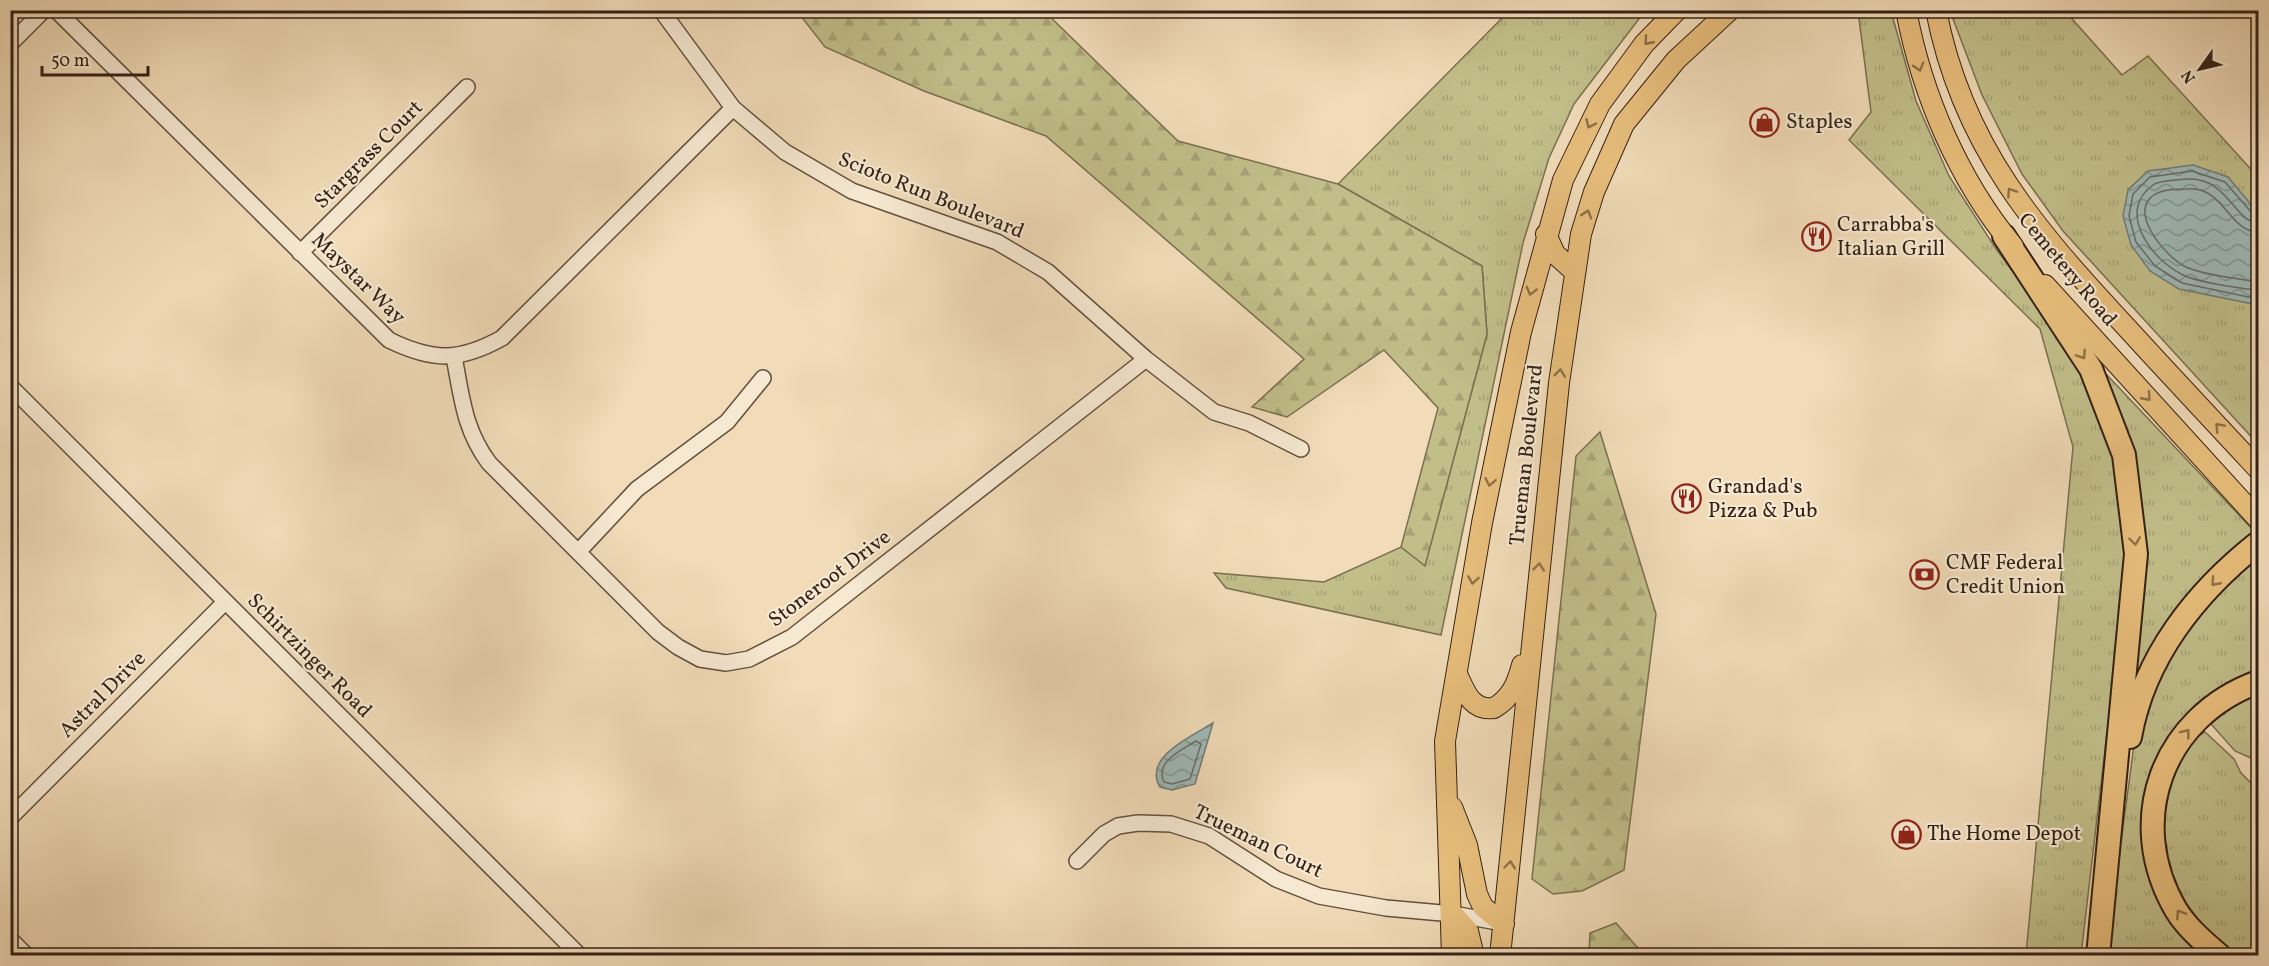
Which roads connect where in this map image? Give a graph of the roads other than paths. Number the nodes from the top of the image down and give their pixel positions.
1 (44, 10) edge
2 (56, 10) edge
3 (661, 10) edge
4 (1677, 10) edge
5 (1730, 10) edge
6 (1906, 10) edge
7 (1936, 10) edge
8 (10, 44) edge
9 (467, 87) dead end
10 (733, 108) junction
11 (1546, 234) junction
12 (2004, 236) junction
13 (300, 253) junction
14 (1574, 271) junction
15 (454, 357) junction
16 (1146, 359) junction
17 (763, 378) dead end
18 (10, 386) edge
19 (1301, 449) dead end
20 (2259, 470) edge
21 (2259, 519) edge
22 (2259, 543) edge
23 (579, 551) junction
24 (225, 602) junction
25 (1533, 625) junction
26 (1457, 674) junction
27 (2259, 682) edge
28 (1444, 788) junction
29 (10, 818) edge
30 (1077, 861) dead end
31 (1453, 914) junction
32 (1504, 924) junction
33 (2102, 927) junction
34 (10, 939) edge
35 (27, 956) edge
36 (580, 956) edge
37 (1452, 956) edge
38 (1474, 956) edge
39 (1500, 956) edge
40 (2098, 956) edge
41 (2220, 956) edge

1 - 8 street
2 - 13 street, Maystar Way
3 - 10 street, Scioto Run Boulevard
4 -> 11 main road, Trueman Boulevard
14 -> 5 main road, Trueman Boulevard
6 -> 12 main road, Cemetery Road
20 -> 7 main road, Cemetery Road
9 - 13 street, Stargrass Court
10 - 15 street, Maystar Way
10 - 16 street, Scioto Run Boulevard
11 - 14 main road
11 -> 26 main road, Trueman Boulevard
12 -> 21 main road, Cemetery Road
12 -> 33 highway
13 - 15 street, Maystar Way
25 -> 14 main road, Trueman Boulevard
15 - 23 street, Stoneroot Drive
16 - 19 street, Scioto Run Boulevard
16 - 23 street, Stoneroot Drive
17 - 23 street
18 - 24 street, Schirtzinger Road
22 -> 33 highway
24 - 29 street, Astral Drive
24 - 36 street, Schirtzinger Road
25 - 26 main road
32 -> 25 main road, Trueman Boulevard
26 - 28 main road, Trueman Boulevard
41 -> 27 highway
28 - 31 main road, Trueman Boulevard
28 - 32 main road
30 - 31 street, Trueman Court
31 - 32 street, Trueman Court
31 - 37 main road, Trueman Boulevard
31 - 38 main road
32 - 39 main road, Trueman Boulevard
33 - 40 highway
34 - 35 street

